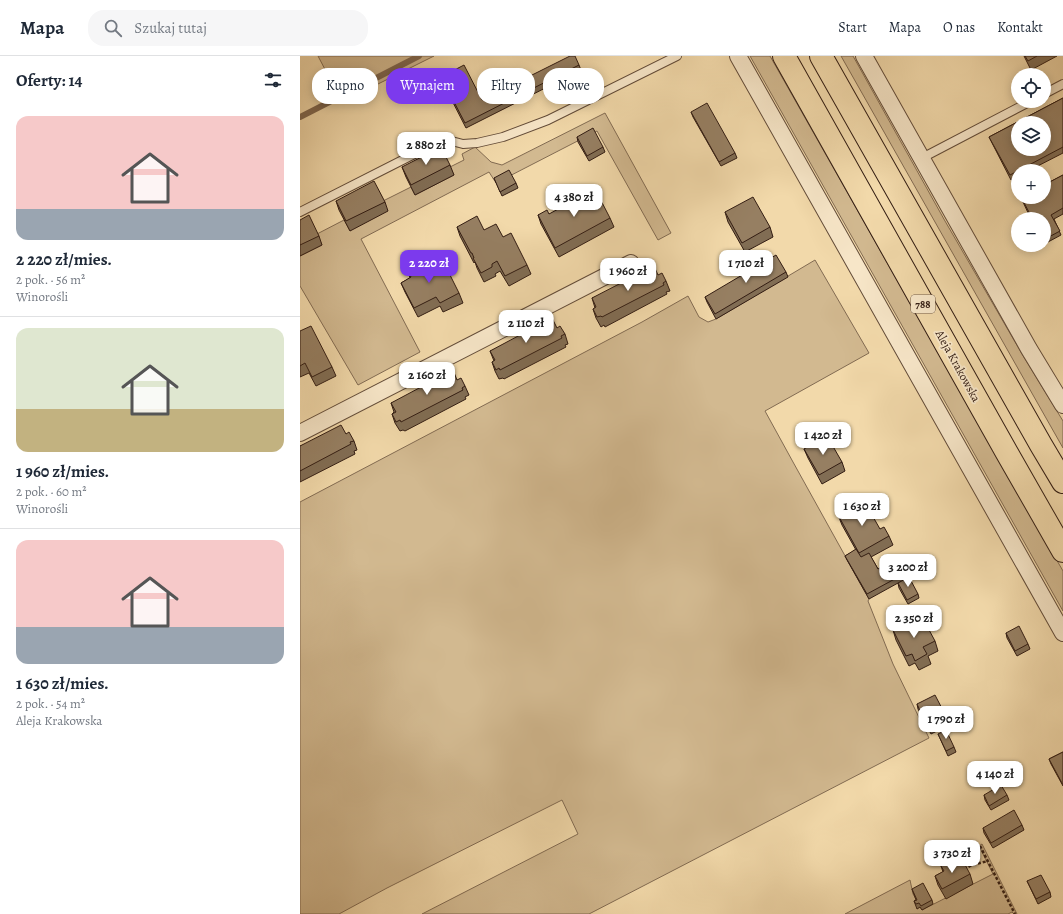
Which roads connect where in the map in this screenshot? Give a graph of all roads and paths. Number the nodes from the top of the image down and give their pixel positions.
1 (677, 56) edge
2 (738, 56) edge
3 (784, 56) edge
4 (821, 56) edge
5 (864, 56) edge
6 (1063, 84) edge
7 (1051, 90) edge
8 (1018, 108) edge
9 (922, 158) junction
10 (300, 212) edge
11 (631, 263) dead end
12 (1063, 405) edge
13 (300, 433) edge
14 (1063, 482) edge
15 (1063, 551) edge
16 (1063, 633) edge
17 (980, 846) dead end
18 (988, 860) junction
19 (963, 870) edge
20 (1015, 914) edge

1 - 10 lane
2 - 16 street
3 - 15 main road, Aleja Krakowska / 788
4 - 14 main road
5 - 9 street
6 - 7 lane
8 - 9 lane
9 - 12 street
11 - 13 street
17 - 18 path
18 - 19 path
18 - 20 path

